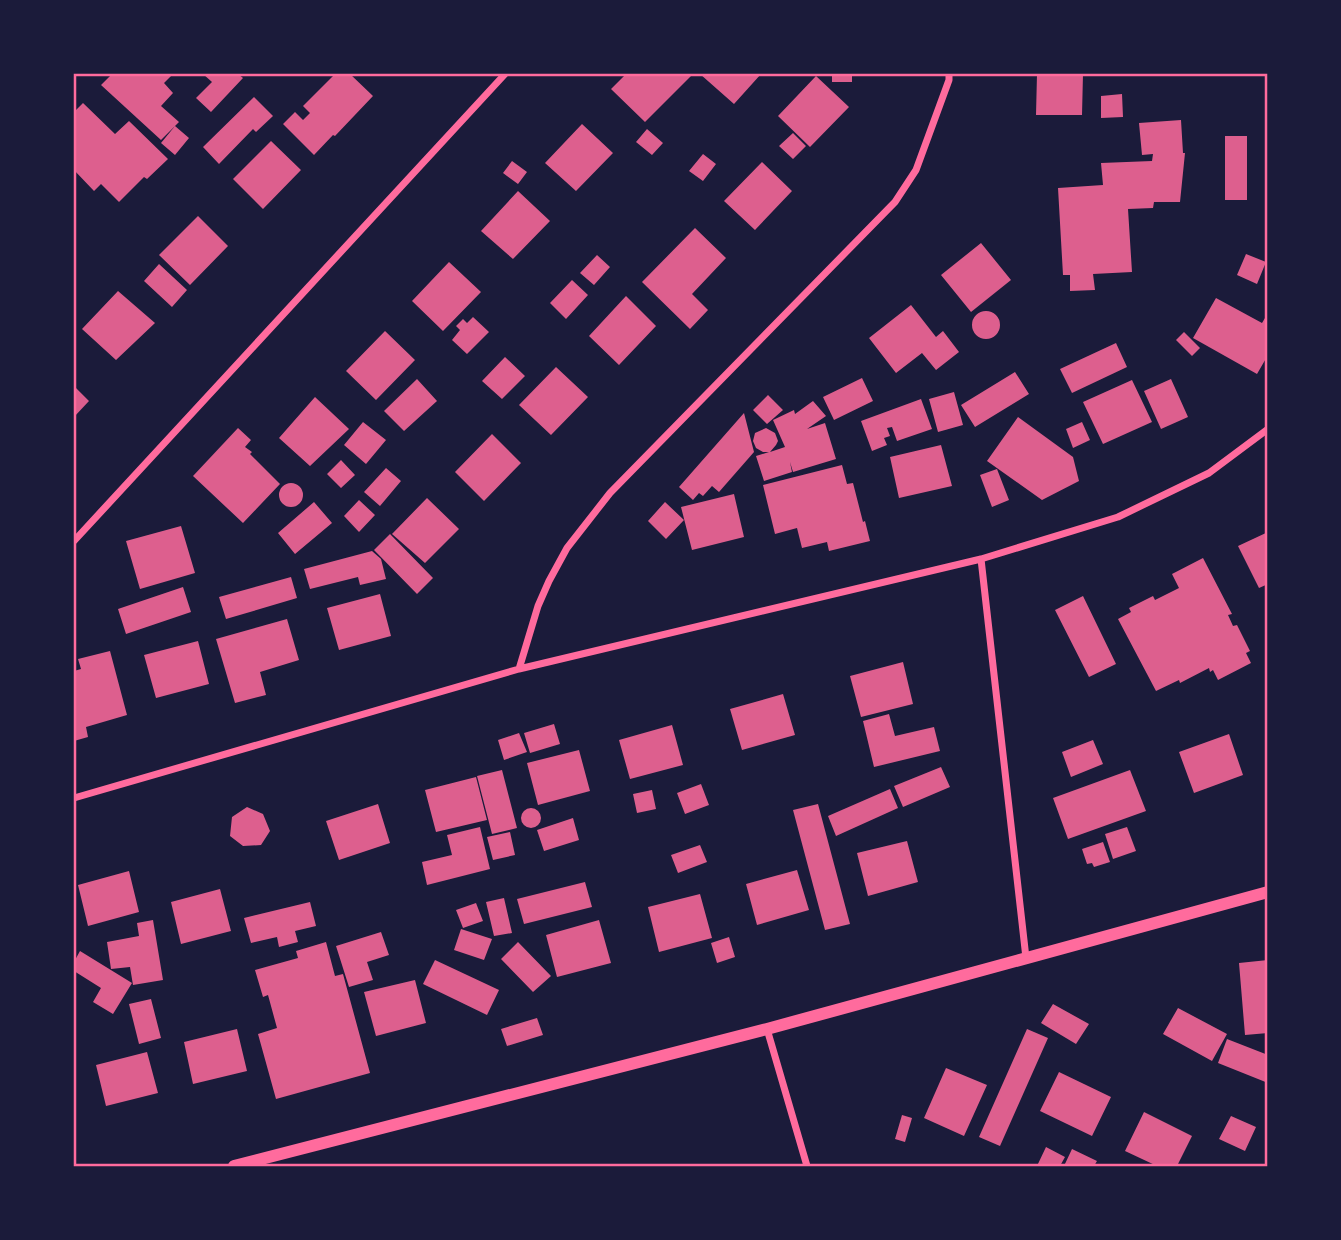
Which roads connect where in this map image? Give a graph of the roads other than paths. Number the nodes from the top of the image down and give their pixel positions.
1 (505, 74) edge
2 (949, 74) edge
3 (1268, 429) edge
4 (74, 541) edge
5 (981, 559) junction
6 (519, 669) junction
7 (74, 798) edge
8 (1268, 892) edge
9 (1026, 958) junction
10 (767, 1029) junction
11 (234, 1167) edge
12 (807, 1167) edge

1 - 4 street
2 - 6 street
3 - 5 street
5 - 6 street
5 - 9 street
6 - 7 street
8 - 9 street
9 - 10 street
10 - 11 street
10 - 12 street

